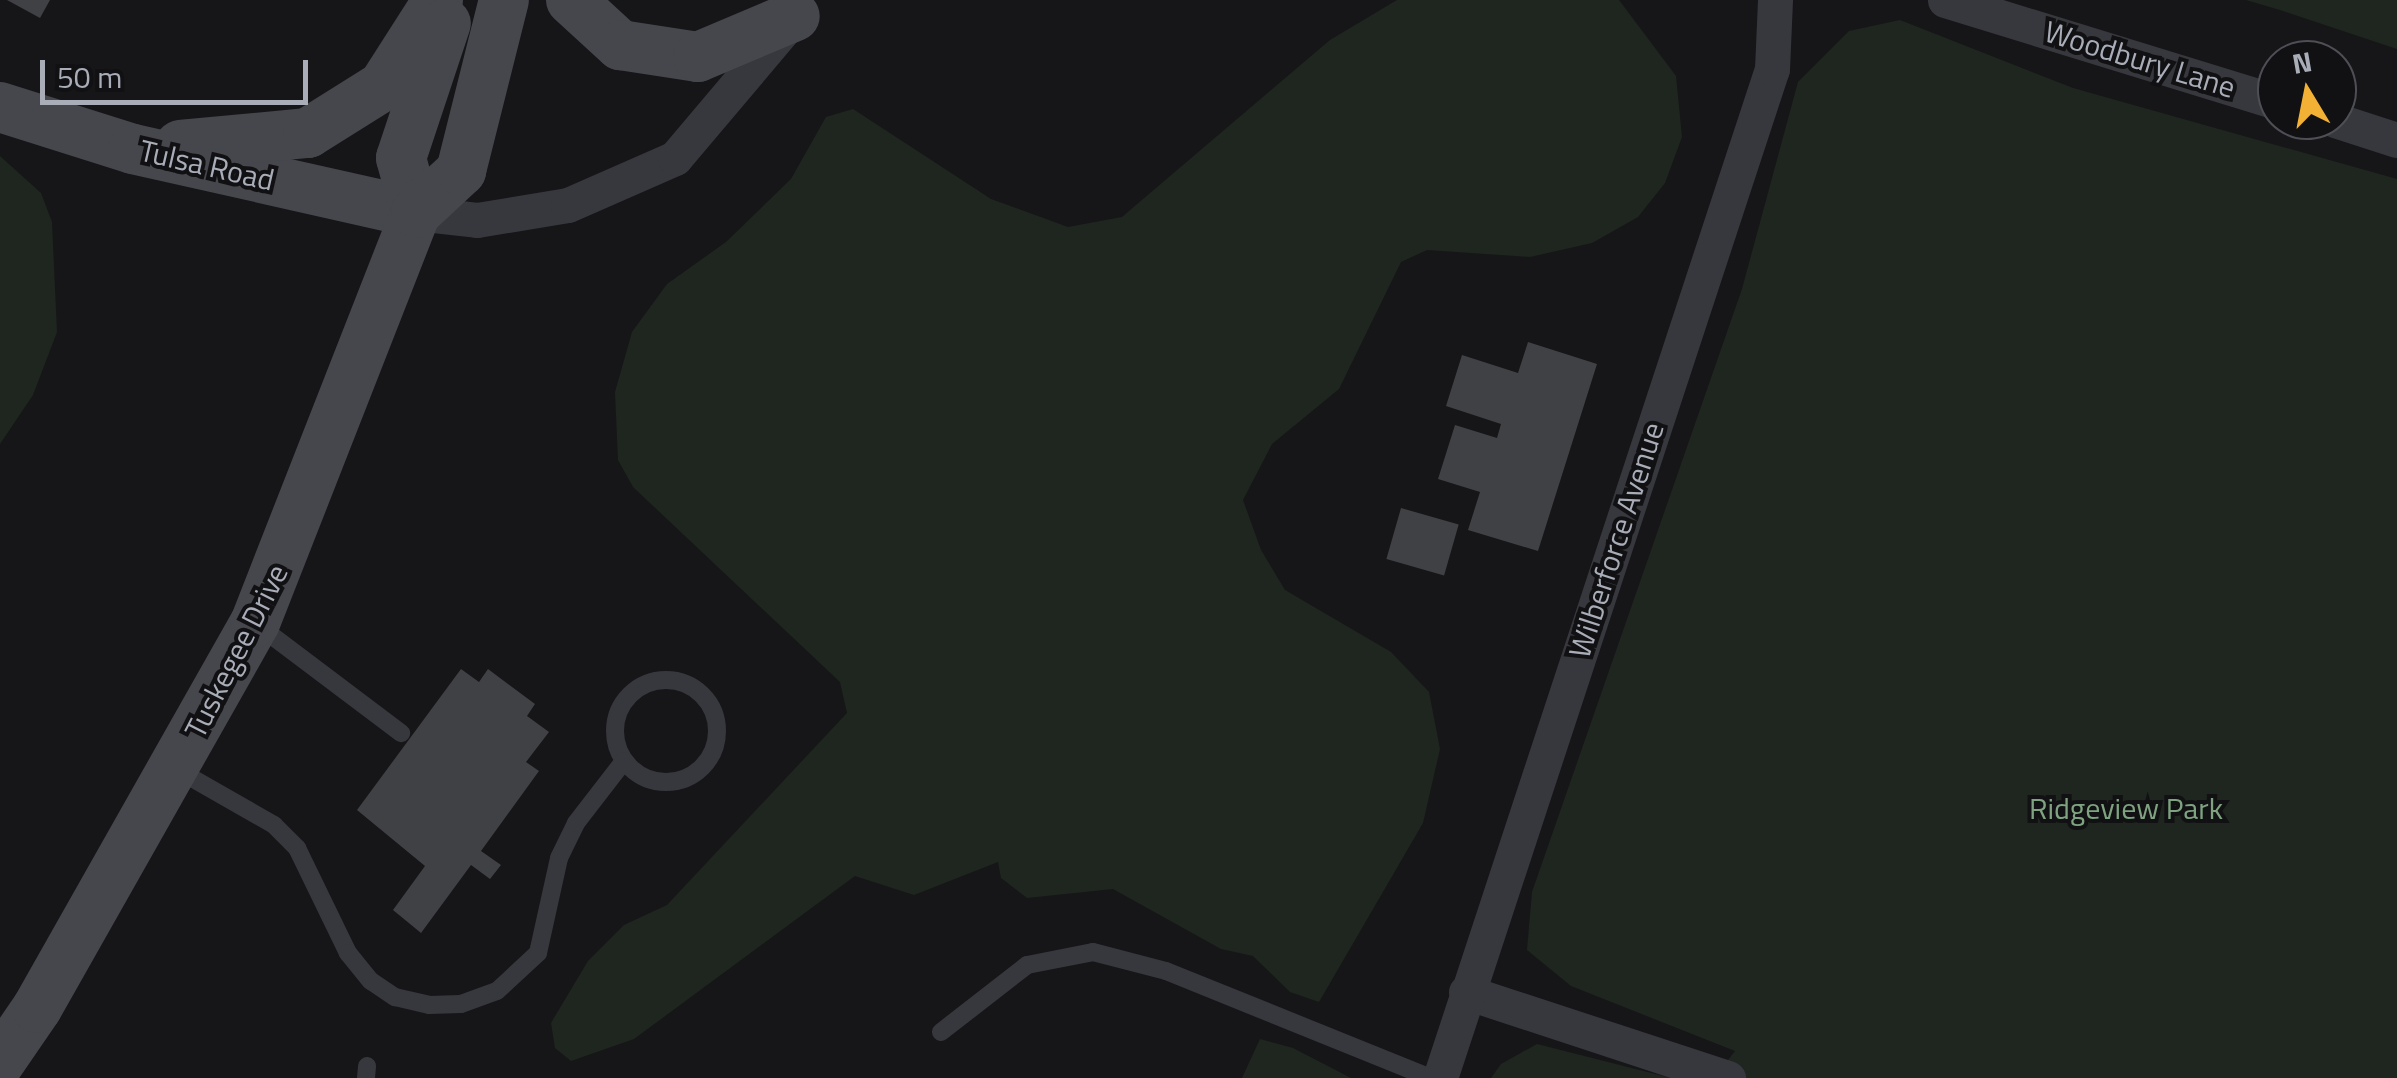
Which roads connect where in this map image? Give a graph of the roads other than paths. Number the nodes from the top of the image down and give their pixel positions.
1 (438, 0) edge
2 (453, 0) edge
3 (504, 0) edge
4 (571, 0) edge
5 (1775, 0) edge
6 (1944, 0) edge
7 (801, 8) edge
8 (2257, 96) edge
9 (0, 107) edge
10 (2357, 127) edge
11 (2397, 140) edge
12 (134, 148) junction
13 (416, 214) junction
14 (255, 623) junction
15 (401, 733) dead end
16 (624, 761) junction
17 (176, 768) junction
18 (1466, 992) junction
19 (941, 1032) dead end
20 (0, 1062) edge
21 (1431, 1078) edge
22 (1440, 1078) edge
23 (1728, 1078) edge

1 - 12 street
2 - 13 street
3 - 13 street, Tuskegee Drive
4 - 7 street
5 - 18 street, Wilberforce Avenue
6 - 8 street, Woodbury Lane
7 - 13 street
9 - 12 street, Tulsa Road
10 - 11 street
12 - 13 street, Tulsa Road
13 - 14 street, Tuskegee Drive
14 - 15 lane
14 - 17 street, Tuskegee Drive
16 - 16 lane
16 - 17 lane
17 - 20 street, Tuskegee Drive
18 - 22 street, Wilberforce Avenue
18 - 23 street
19 - 21 lane

